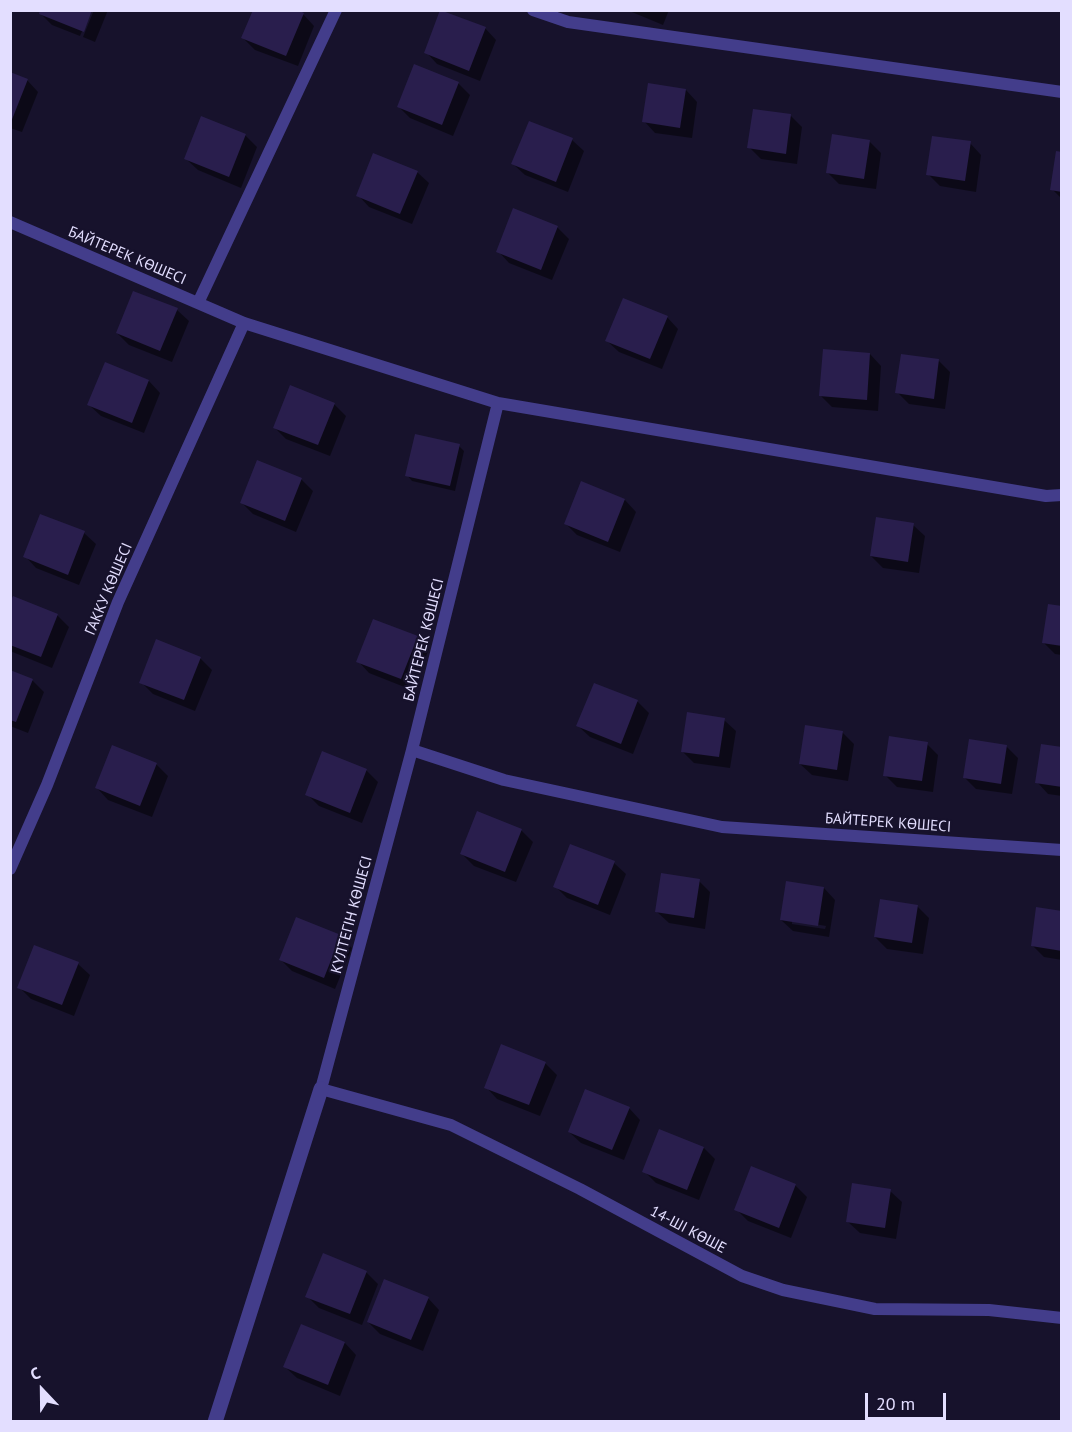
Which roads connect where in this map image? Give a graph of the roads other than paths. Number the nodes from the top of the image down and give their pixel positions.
1 (336, 10) edge
2 (533, 10) edge
3 (1062, 92) edge
4 (10, 222) edge
5 (198, 303) junction
6 (244, 323) junction
7 (498, 403) junction
8 (1062, 495) edge
9 (412, 750) junction
10 (1062, 850) edge
11 (10, 869) edge
12 (321, 1089) junction
13 (1062, 1318) edge
14 (215, 1422) edge

1 - 5 lane
2 - 3 lane
4 - 5 lane, БАЙТЕРЕК КӨШЕСІ
5 - 6 lane, БАЙТЕРЕК КӨШЕСІ
6 - 7 lane, БАЙТЕРЕК КӨШЕСІ
6 - 11 lane, ГАККУ КӨШЕСІ
7 - 8 lane
7 - 9 lane, БАЙТЕРЕК КӨШЕСІ
9 - 10 lane, БАЙТЕРЕК КӨШЕСІ
9 - 12 lane, КҮЛТЕГІН КӨШЕСІ
12 - 13 lane, 14-ШІ КӨШЕ
12 - 14 street

